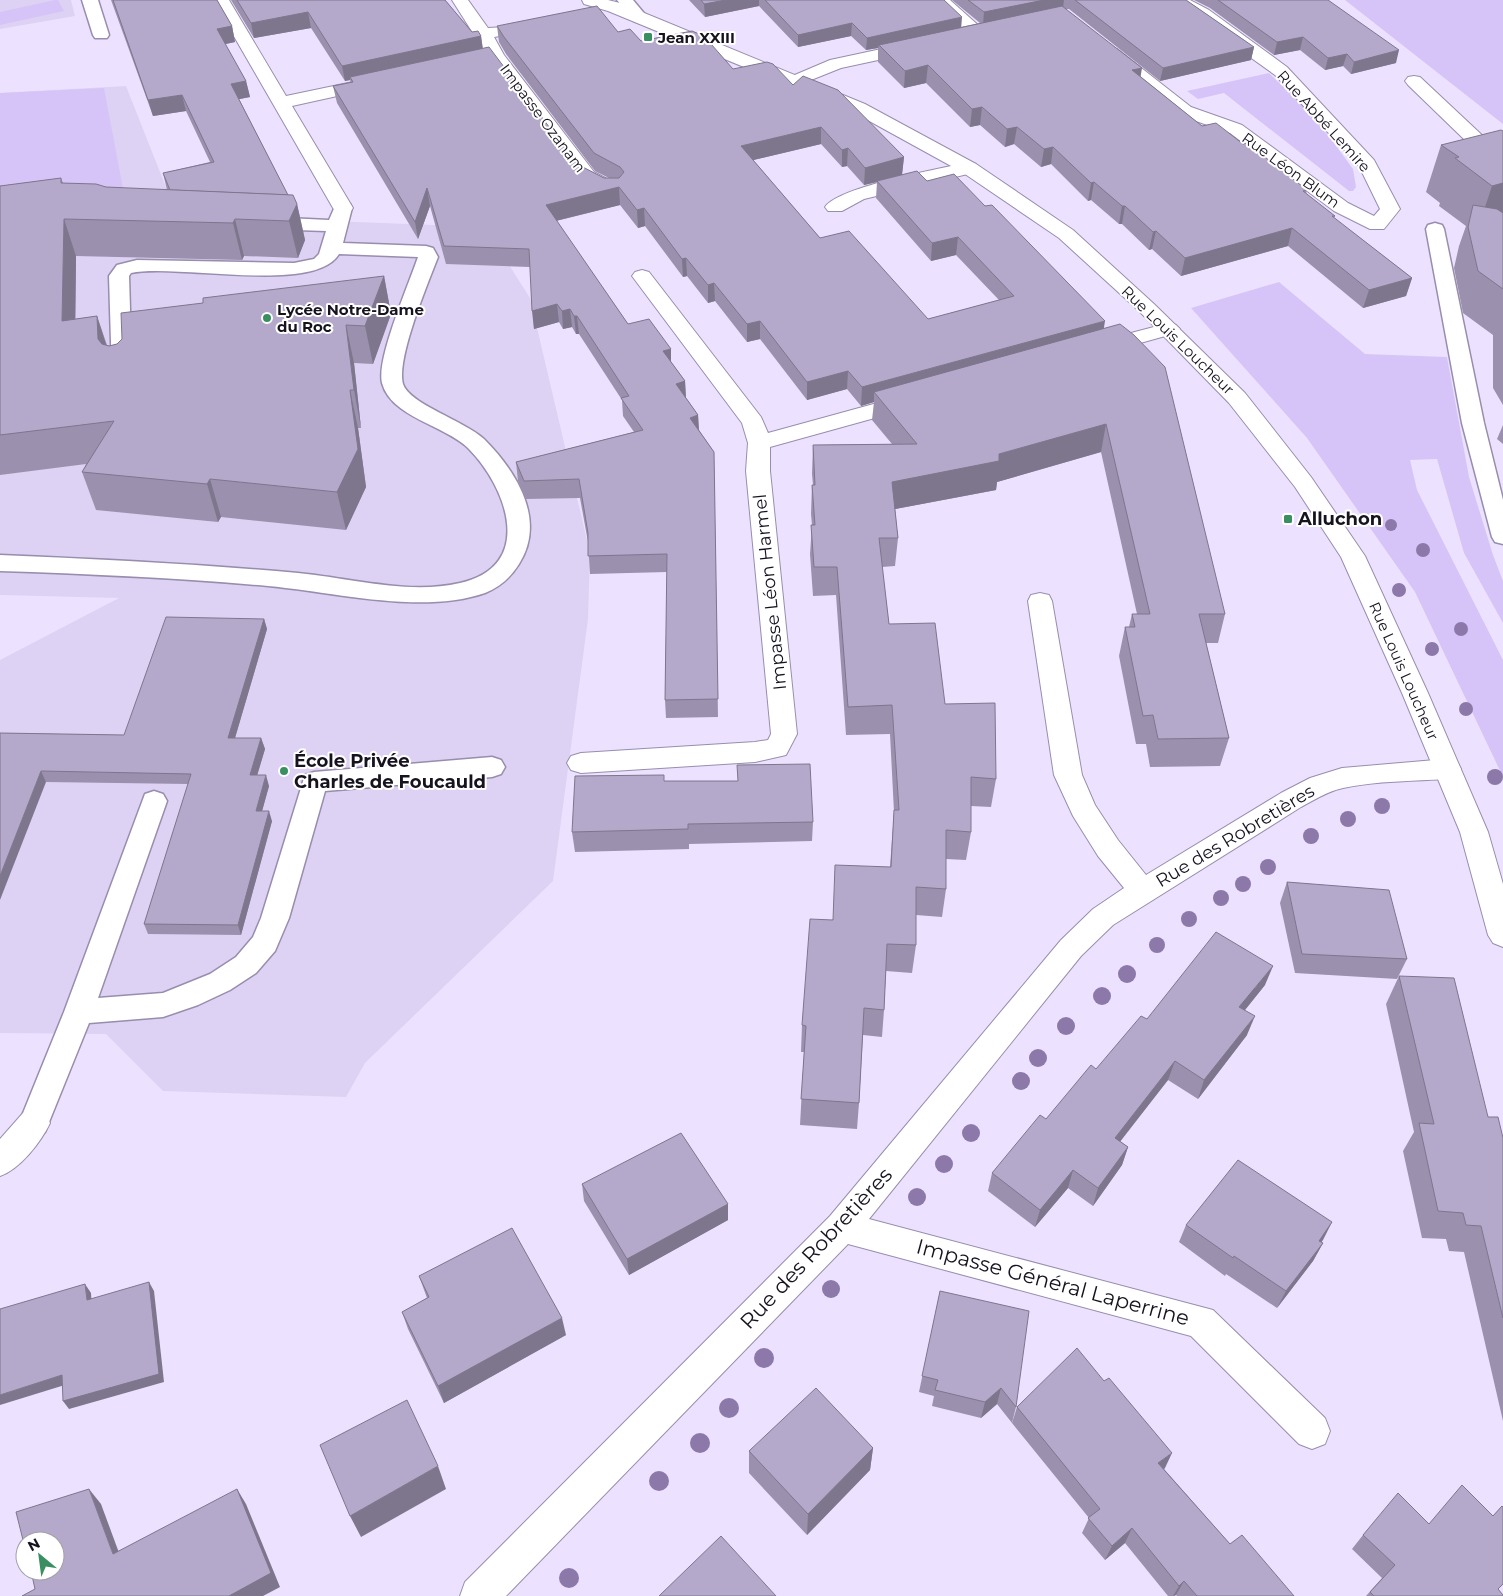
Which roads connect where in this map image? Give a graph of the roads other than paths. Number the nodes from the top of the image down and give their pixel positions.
1 (90, 0) edge
2 (221, 0) edge
3 (460, 0) edge
4 (940, 0) edge
5 (1178, 0) edge
6 (620, 4) edge
7 (584, 8) edge
8 (512, 29) edge
9 (997, 30) edge
10 (484, 34) junction
11 (979, 34) junction
12 (101, 35) dead end
13 (960, 38) edge
14 (931, 44) edge
15 (1101, 46) edge
16 (496, 56) junction
17 (478, 60) edge
18 (393, 79) edge
19 (796, 81) junction
20 (1414, 81) dead end
21 (280, 103) junction
22 (1477, 141) junction
23 (1503, 150) edge
24 (1480, 163) edge
25 (969, 168) junction
26 (613, 190) edge
27 (835, 207) dead end
28 (339, 217) junction
29 (247, 222) edge
30 (1378, 225) joint
31 (1434, 229) dead end
32 (331, 248) junction
33 (642, 276) dead end
34 (1169, 329) junction
35 (1085, 352) edge
36 (122, 376) edge
37 (932, 395) edge
38 (760, 443) junction
39 (1503, 537) edge
40 (0, 563) edge
41 (1040, 600) dead end
42 (581, 763) dead end
43 (492, 767) dead end
44 (1447, 769) junction
45 (154, 801) dead end
46 (1142, 891) junction
47 (1503, 935) edge
48 (79, 1012) junction
49 (34, 1123) joint
50 (0, 1162) edge
51 (842, 1226) junction
52 (1312, 1431) dead end
53 (479, 1596) edge

1 - 12 lane
2 - 21 street
3 - 10 street, Impasse Ozanam
4 - 11 street
5 - 30 street, Rue Abbé Lemire
6 - 7 street, Rue Louis Loucheur
6 - 19 street, Rue Louis Loucheur
8 - 10 street
9 - 11 street
10 - 16 street, Impasse Ozanam
11 - 13 street
14 - 19 street
15 - 30 street, Rue Léon Blum
16 - 17 street
16 - 26 street, Impasse Ozanam
18 - 21 street
19 - 25 street, Rue Louis Loucheur
20 - 22 street
21 - 28 street
22 - 23 street
22 - 24 lane
25 - 27 street
25 - 34 street, Rue Louis Loucheur
28 - 29 lane
28 - 32 lane
31 - 39 lane
32 - 36 lane
32 - 40 lane
33 - 38 street, Impasse Léon Harmel
34 - 35 street
34 - 44 street, Rue Louis Loucheur
37 - 38 street
38 - 42 street, Impasse Léon Harmel
41 - 46 street, Rue des Robretières
43 - 48 lane
44 - 46 street, Rue des Robretières
44 - 47 street, Rue Louis Loucheur
45 - 48 lane
46 - 51 street, Rue des Robretières
48 - 49 lane
49 - 50 street
51 - 52 street, Impasse Général Laperrine
51 - 53 street, Rue des Robretières

